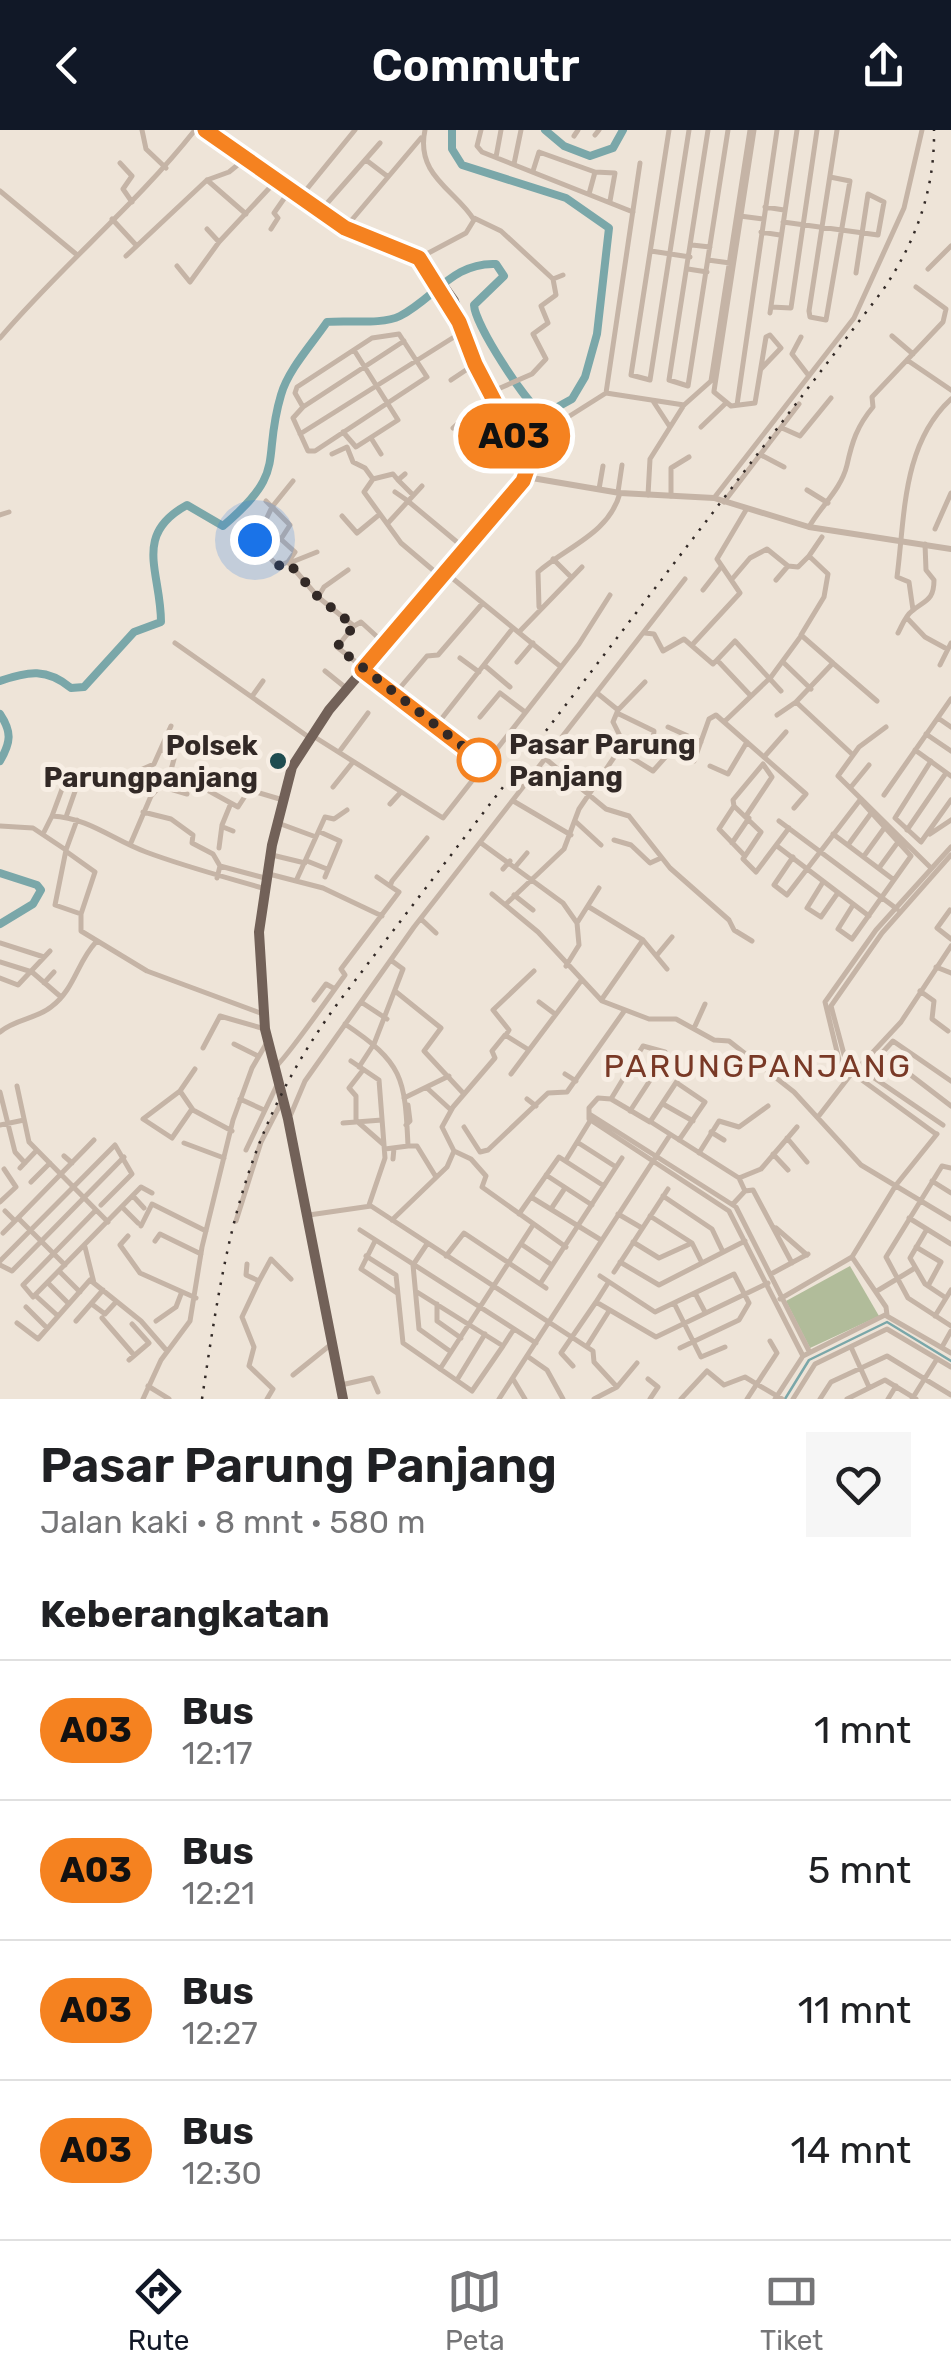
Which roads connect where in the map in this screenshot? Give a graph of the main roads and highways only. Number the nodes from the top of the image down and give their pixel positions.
1 (205, 130) edge
2 (343, 1399) edge

1 - 2 main road

